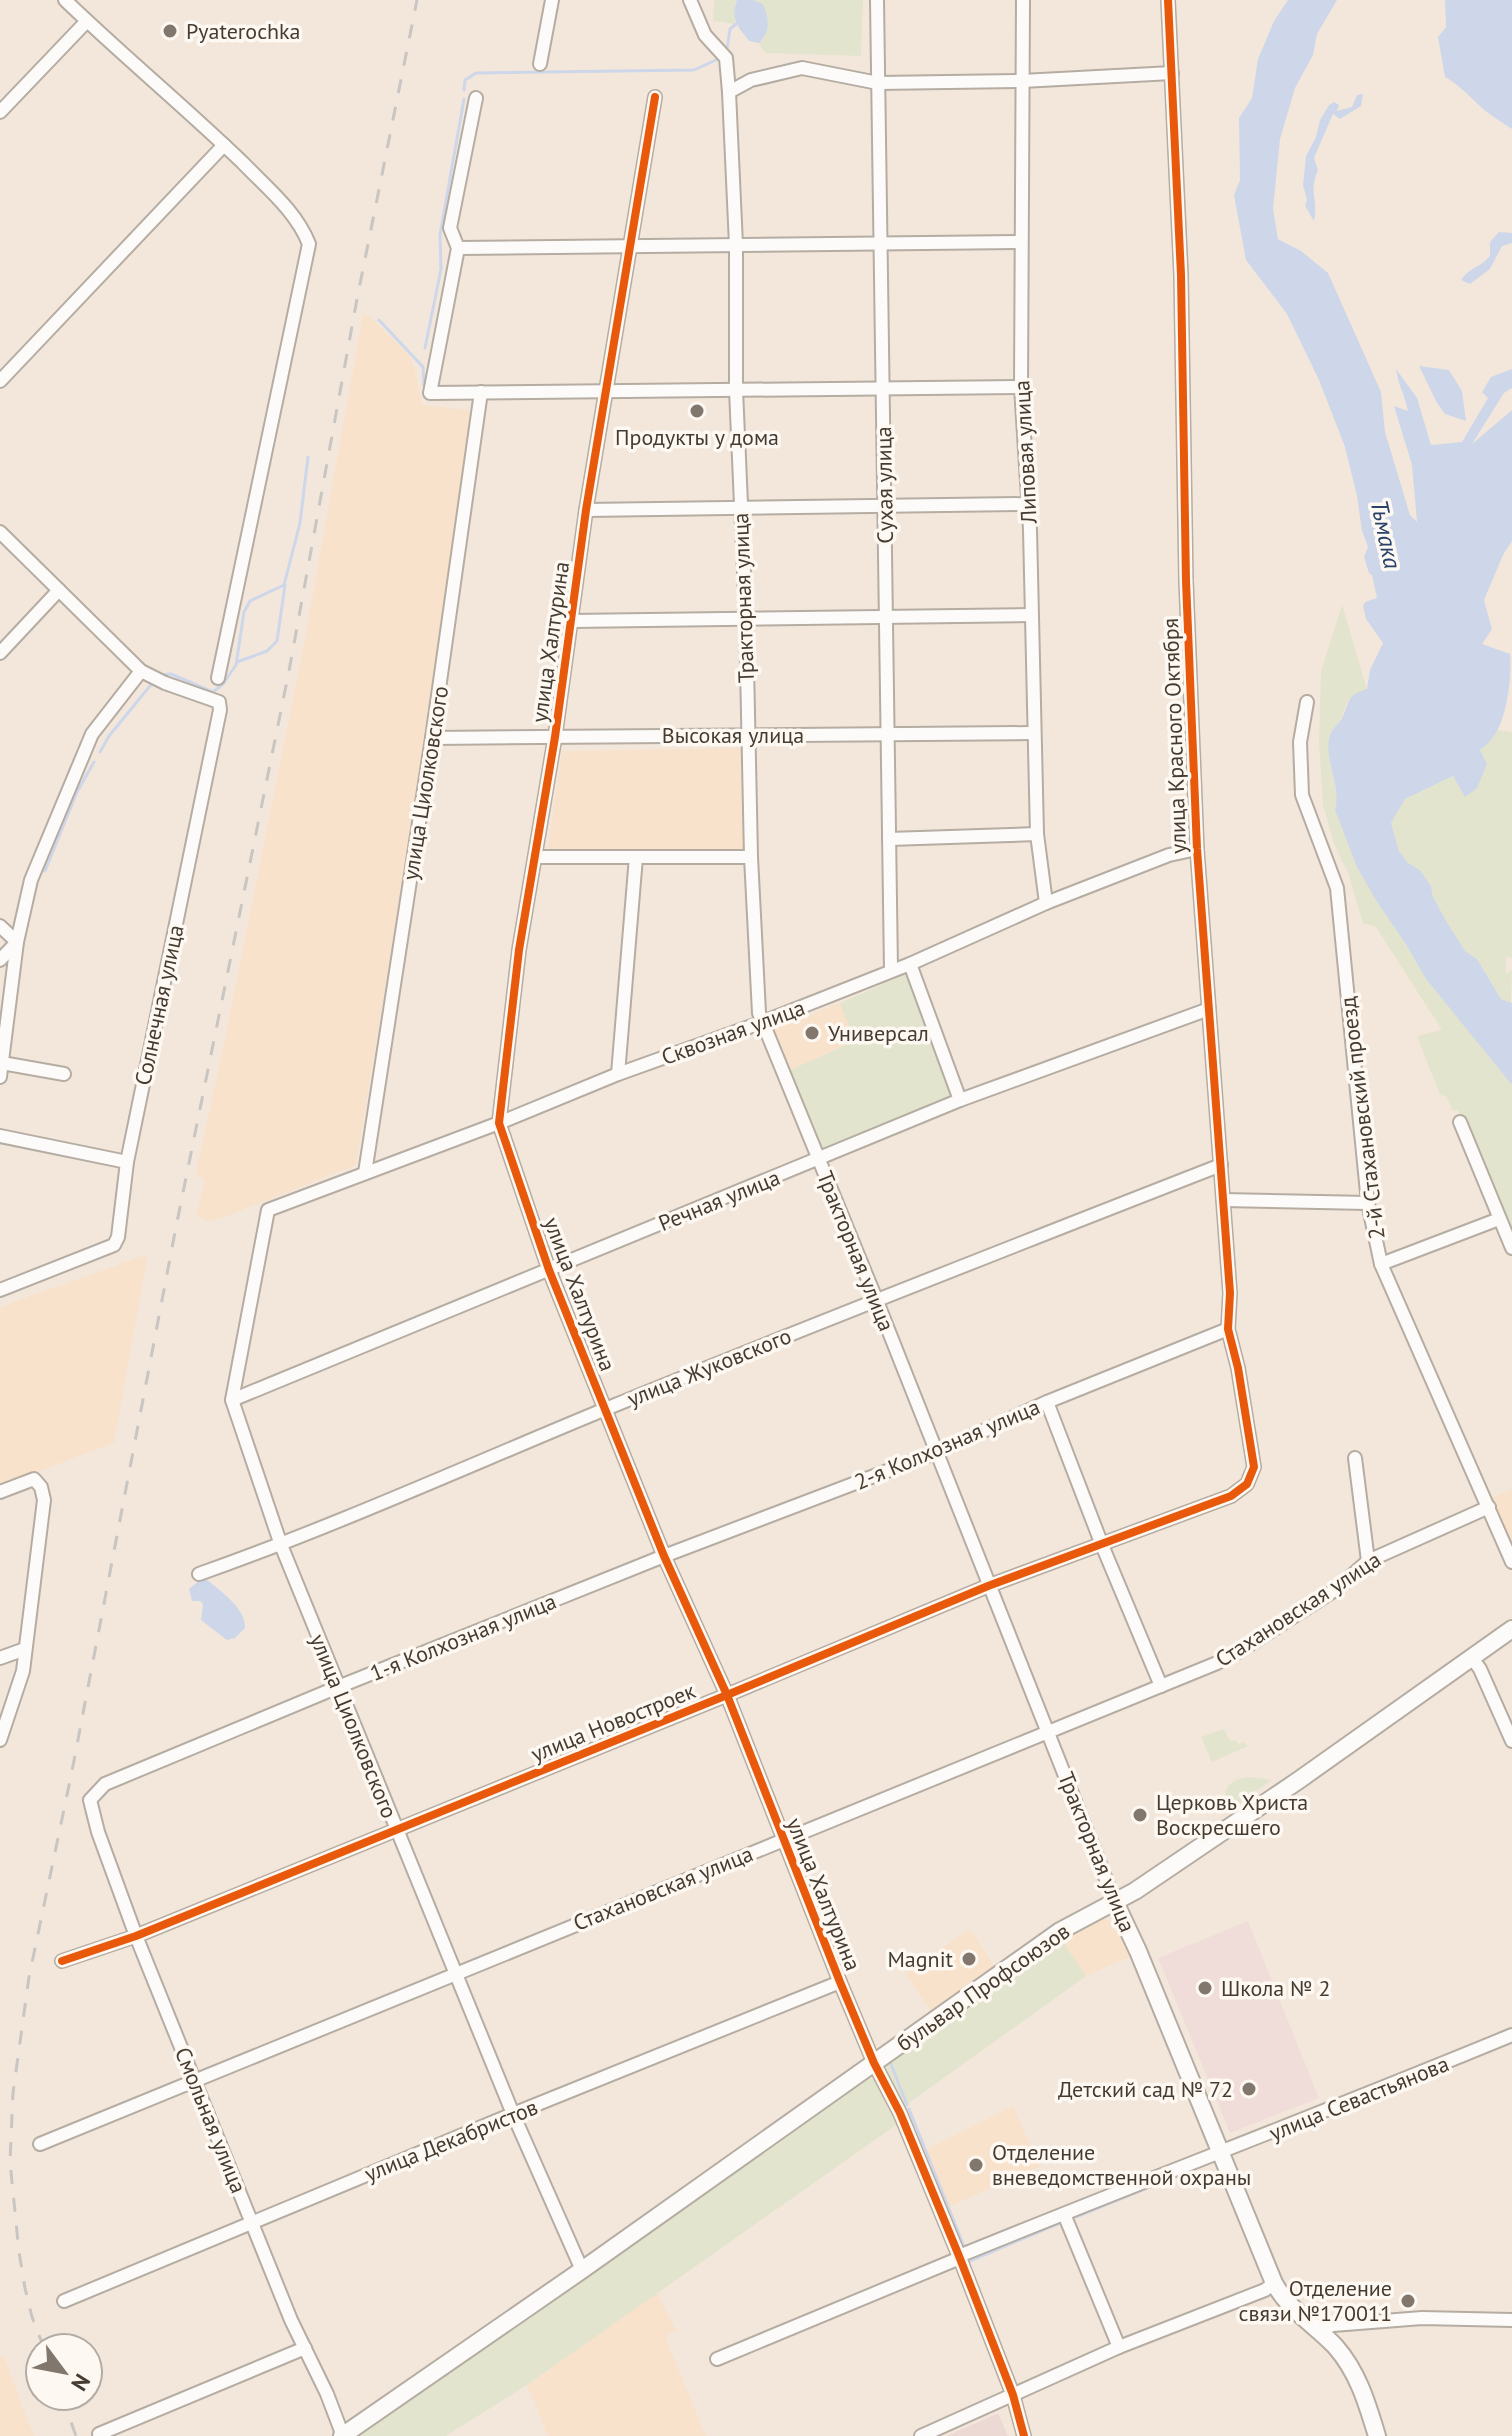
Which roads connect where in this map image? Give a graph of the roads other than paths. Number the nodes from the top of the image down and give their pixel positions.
1 (65, 0) edge
2 (552, 0) edge
3 (690, 0) edge
4 (877, 0) edge
5 (1023, 0) edge
6 (1168, 0) edge
7 (87, 21) junction
8 (540, 64) dead end
9 (1172, 73) junction
10 (1022, 81) junction
11 (878, 83) junction
12 (729, 92) junction
13 (655, 97) dead end
14 (476, 98) dead end
15 (0, 112) edge
16 (224, 145) junction
17 (1021, 242) junction
18 (880, 243) junction
19 (736, 245) junction
20 (630, 246) junction
21 (458, 248) junction
22 (0, 381) edge
23 (1021, 387) junction
24 (882, 388) junction
25 (736, 390) junction
26 (606, 391) junction
27 (481, 392) junction
28 (1027, 504) junction
29 (884, 506) junction
30 (741, 508) junction
31 (586, 510) junction
32 (0, 532) edge
33 (59, 590) junction
34 (1031, 615) junction
35 (886, 616) junction
36 (746, 618) junction
37 (571, 621) junction
38 (0, 653) edge
39 (146, 673) junction
40 (218, 678) dead end
41 (1307, 702) dead end
42 (1033, 733) junction
43 (887, 734) junction
44 (747, 735) junction
45 (555, 737) junction
46 (432, 738) junction
47 (1037, 834) junction
48 (889, 839) junction
49 (1197, 849) junction
50 (535, 857) junction
51 (636, 857) junction
52 (751, 857) junction
53 (1046, 903) junction
54 (0, 926) edge
55 (17, 942) junction
56 (0, 960) edge
57 (910, 964) junction
58 (891, 970) junction
59 (1209, 1009) junction
60 (763, 1022) junction
61 (1, 1070) edge
62 (64, 1074) dead end
63 (618, 1074) junction
64 (960, 1100) junction
65 (1460, 1122) dead end
66 (499, 1123) junction
67 (0, 1136) edge
68 (818, 1160) junction
69 (127, 1162) junction
70 (1221, 1165) junction
71 (365, 1173) junction
72 (1223, 1200) junction
73 (1368, 1203) junction
74 (268, 1210) joint
75 (1499, 1219) junction
76 (1512, 1248) edge
77 (1381, 1264) junction
78 (549, 1270) junction
79 (0, 1290) edge
80 (876, 1299) junction
81 (1228, 1329) junction
82 (232, 1400) junction
83 (1047, 1402) junction
84 (605, 1409) junction
85 (937, 1452) junction
86 (1355, 1458) dead end
87 (1254, 1467) joint
88 (0, 1492) edge
89 (1489, 1507) junction
90 (281, 1545) junction
91 (1102, 1545) junction
92 (664, 1556) junction
93 (1368, 1561) junction
94 (1512, 1562) edge
95 (199, 1574) dead end
96 (988, 1586) junction
97 (1512, 1629) edge
98 (25, 1649) junction
99 (0, 1658) edge
100 (1472, 1658) junction
101 (1161, 1686) junction
102 (338, 1687) junction
103 (727, 1695) junction
104 (1049, 1733) junction
105 (0, 1740) edge
106 (1512, 1741) edge
107 (90, 1800) joint
108 (396, 1830) junction
109 (783, 1839) junction
110 (1115, 1902) junction
111 (136, 1936) junction
112 (62, 1961) dead end
113 (456, 1974) junction
114 (840, 1982) junction
115 (1512, 2035) edge
116 (874, 2063) junction
117 (196, 2080) junction
118 (513, 2114) junction
119 (40, 2144) dead end
120 (1221, 2153) junction
121 (1064, 2214) junction
122 (252, 2223) junction
123 (959, 2256) junction
124 (582, 2270) junction
125 (1274, 2283) junction
126 (64, 2301) dead end
127 (1512, 2320) edge
128 (1318, 2330) junction
129 (1119, 2347) junction
130 (305, 2348) junction
131 (717, 2359) dead end
132 (1013, 2395) junction
133 (99, 2434) edge
134 (343, 2436) edge
135 (921, 2436) edge
136 (1024, 2436) edge
137 (1377, 2436) edge

1 - 7 street
2 - 8 street
3 - 12 street
4 - 11 street, Сухая улица
5 - 10 street, Липовая улица
6 - 9 street, улица Красного Октября
7 - 15 street
7 - 16 street
9 - 10 street
9 - 49 street, улица Красного Октября
10 - 11 street
10 - 17 street, Липовая улица
11 - 12 street
11 - 18 street, Сухая улица
12 - 19 street, Тракторная улица
13 - 20 street, улица Халтурина
14 - 21 street
16 - 22 street
16 - 40 street
17 - 18 street
17 - 23 street, Липовая улица
18 - 19 street
18 - 24 street, Сухая улица
19 - 20 street
19 - 25 street, Тракторная улица
20 - 21 street
20 - 26 street, улица Халтурина
21 - 27 street
23 - 24 street
23 - 28 street, Липовая улица
24 - 25 street
24 - 29 street, Сухая улица
25 - 26 street
25 - 30 street, Тракторная улица
26 - 27 street
26 - 31 street, улица Халтурина
27 - 46 street, улица Циолковского
28 - 29 street
28 - 34 street, Липовая улица
29 - 30 street
29 - 35 street, Сухая улица
30 - 31 street
30 - 36 street, Тракторная улица
31 - 37 street, улица Халтурина
32 - 33 street
33 - 38 street
33 - 39 street
34 - 35 street
34 - 42 street, Липовая улица
35 - 36 street
35 - 43 street, Сухая улица
36 - 37 street
36 - 44 street, Тракторная улица
37 - 45 street, улица Халтурина
39 - 55 street
39 - 69 street, Солнечная улица
41 - 73 street, 2-й Стахановский проезд
42 - 43 street, Высокая улица
42 - 47 street, Липовая улица
43 - 44 street, Высокая улица
43 - 48 street, Сухая улица
44 - 45 street, Высокая улица
44 - 52 street, Тракторная улица
45 - 46 street, Высокая улица
45 - 50 street, улица Халтурина
46 - 71 street, улица Циолковского
47 - 48 street
47 - 53 street, Липовая улица
48 - 58 street, Сухая улица
49 - 53 street, Сквозная улица
49 - 59 street, улица Красного Октября
50 - 51 street
50 - 66 street, улица Халтурина
51 - 52 street
51 - 63 street
52 - 60 street, Тракторная улица
53 - 57 street, Сквозная улица
54 - 55 street
55 - 56 street
55 - 61 street
57 - 58 street, Сквозная улица
57 - 64 street
58 - 60 street, Сквозная улица
59 - 64 street, Речная улица
59 - 70 street, улица Красного Октября
60 - 63 street, Сквозная улица
60 - 68 street, Тракторная улица
61 - 62 street
63 - 66 street, Сквозная улица
64 - 68 street, Речная улица
65 - 75 street
66 - 71 street, Сквозная улица
66 - 78 street, улица Халтурина
67 - 69 street
68 - 78 street, Речная улица
68 - 80 street, Тракторная улица
69 - 79 street, Солнечная улица
70 - 72 street, улица Красного Октября
70 - 80 street, улица Жуковского
71 - 74 street, Сквозная улица
72 - 73 street
72 - 81 street, улица Красного Октября
73 - 77 street, 2-й Стахановский проезд
74 - 82 street, улица Циолковского
75 - 76 street
75 - 77 street
77 - 89 street, 2-й Стахановский проезд
78 - 82 street, Речная улица
78 - 84 street, улица Халтурина
80 - 84 street, улица Жуковского
80 - 85 street, Тракторная улица
81 - 83 street, 2-я Колхозная улица
81 - 87 street, улица Красного Октября
82 - 90 street, улица Циолковского
83 - 85 street, 2-я Колхозная улица
83 - 91 street
84 - 90 street, улица Жуковского
84 - 92 street, улица Халтурина
85 - 92 street, 2-я Колхозная улица
85 - 96 street, Тракторная улица
86 - 93 street
87 - 91 street, улица Новостроек
88 - 98 street
89 - 93 street, Стахановская улица
89 - 94 street, 2-й Стахановский проезд
90 - 95 street, улица Жуковского
90 - 102 street, улица Циолковского
91 - 96 street, улица Новостроек
91 - 101 street
92 - 102 street, 1-я Колхозная улица
92 - 103 street, улица Халтурина
93 - 101 street, Стахановская улица
96 - 103 street, улица Новостроек
96 - 104 street, Тракторная улица
97 - 100 main road, бульвар Профсоюзов
98 - 99 street
98 - 105 street
100 - 106 street
100 - 110 main road, бульвар Профсоюзов
101 - 104 street, Стахановская улица
102 - 107 street, 1-я Колхозная улица
102 - 108 street, улица Циолковского
103 - 108 street, улица Новостроек
103 - 109 street, улица Халтурина
104 - 109 street, Стахановская улица
104 - 110 street, Тракторная улица
107 - 111 street, Смольная улица
108 - 111 street, улица Новостроек
108 - 113 street, улица Циолковского
109 - 113 street, Стахановская улица
109 - 114 street, улица Халтурина
110 - 116 main road, бульвар Профсоюзов
110 - 120 main road, Тракторная улица
111 - 112 street, улица Новостроек
111 - 117 street, Смольная улица
113 - 117 street, Стахановская улица
113 - 118 street, улица Циолковского
114 - 116 street, улица Халтурина
114 - 118 street, улица Декабристов
115 - 120 street, улица Севастьянова
116 - 123 street, улица Халтурина
116 - 124 main road, бульвар Профсоюзов
117 - 119 street, Стахановская улица
117 - 122 street, Смольная улица
118 - 122 street, улица Декабристов
118 - 124 street, улица Циолковского
120 - 121 street, улица Севастьянова
120 - 125 main road, Тракторная улица
121 - 123 street, улица Севастьянова
121 - 129 street
122 - 126 street, улица Декабристов
122 - 130 street, Смольная улица
123 - 131 street, улица Севастьянова
123 - 132 street, улица Халтурина
124 - 134 main road, бульвар Профсоюзов
125 - 128 main road, Тракторная улица
125 - 129 street
127 - 128 street
128 - 137 main road, Тракторная улица
129 - 132 street
130 - 133 street
130 - 134 street, Смольная улица
132 - 135 street
132 - 136 street, улица Халтурина

